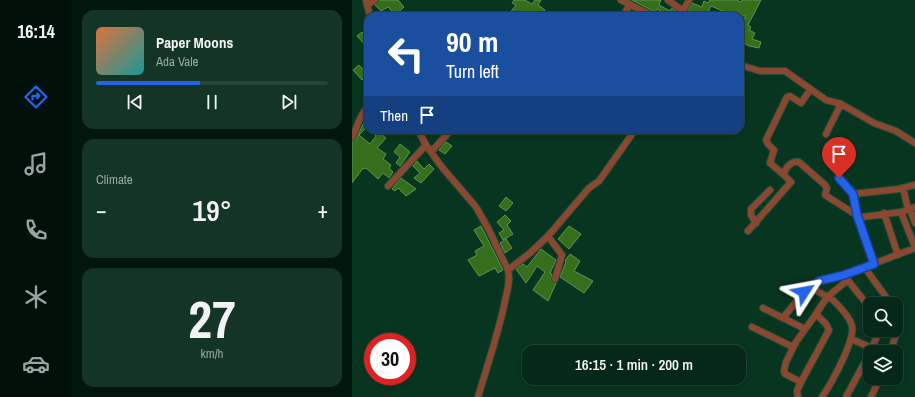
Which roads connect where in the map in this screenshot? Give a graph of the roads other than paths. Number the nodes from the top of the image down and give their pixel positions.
1 (375, 0) edge
2 (621, 0) edge
3 (668, 0) edge
4 (689, 0) edge
5 (367, 2) edge
6 (630, 4) junction
7 (369, 12) edge
8 (625, 12) edge
9 (645, 12) edge
10 (680, 12) edge
11 (683, 12) edge
12 (744, 66) edge
13 (810, 90) junction
14 (841, 104) junction
15 (364, 112) edge
16 (420, 134) edge
17 (448, 134) edge
18 (632, 134) edge
19 (826, 134) dead end
20 (352, 137) edge
21 (915, 143) edge
22 (426, 145) junction
23 (431, 152) junction
24 (784, 175) junction
25 (839, 178) dead end
26 (915, 185) edge
27 (388, 186) dead end
28 (904, 188) junction
29 (770, 190) dead end
30 (853, 194) junction
31 (911, 208) edge
32 (901, 212) junction
33 (884, 213) junction
34 (857, 215) junction
35 (756, 223) junction
36 (915, 223) edge
37 (748, 231) dead end
38 (548, 236) junction
39 (915, 248) edge
40 (898, 254) junction
41 (874, 264) junction
42 (865, 268) junction
43 (508, 270) junction
44 (846, 278) junction
45 (555, 280) dead end
46 (810, 286) junction
47 (827, 297) junction
48 (886, 297) edge
49 (863, 299) edge
50 (763, 308) dead end
51 (816, 314) junction
52 (783, 318) junction
53 (752, 327) dead end
54 (804, 329) junction
55 (851, 339) junction
56 (865, 345) edge
57 (793, 347) junction
58 (863, 365) edge
59 (801, 382) junction
60 (877, 385) edge
61 (478, 396) edge
62 (798, 397) edge
63 (822, 397) edge
64 (846, 397) edge
65 (871, 397) edge

1 - 5 street
2 - 6 street
3 - 10 street
4 - 11 street
5 - 7 street
6 - 8 street
6 - 9 street
12 - 13 street
13 - 14 street
13 - 24 street
14 - 19 street
14 - 21 street
15 - 20 street
16 - 22 street
17 - 23 street
18 - 38 street
22 - 23 street
22 - 27 street
23 - 43 street
24 - 34 street
24 - 35 street
25 - 30 street
26 - 28 street
28 - 30 street
28 - 31 street
29 - 35 street
30 - 34 street
31 - 32 street
31 - 36 street
32 - 33 street
32 - 39 street
33 - 34 street
33 - 40 street
34 - 41 street
35 - 37 street
38 - 43 street
38 - 45 street
39 - 40 street
40 - 41 street
41 - 42 street
42 - 44 street
42 - 48 street
43 - 61 street
44 - 46 street
44 - 47 street
44 - 49 street
46 - 47 street
46 - 52 street
47 - 51 street
47 - 55 street
50 - 52 street
51 - 54 street
51 - 59 street
52 - 54 street
53 - 57 street
54 - 57 street
55 - 56 street
55 - 63 street
57 - 59 street
58 - 64 street
59 - 62 street
60 - 65 street

